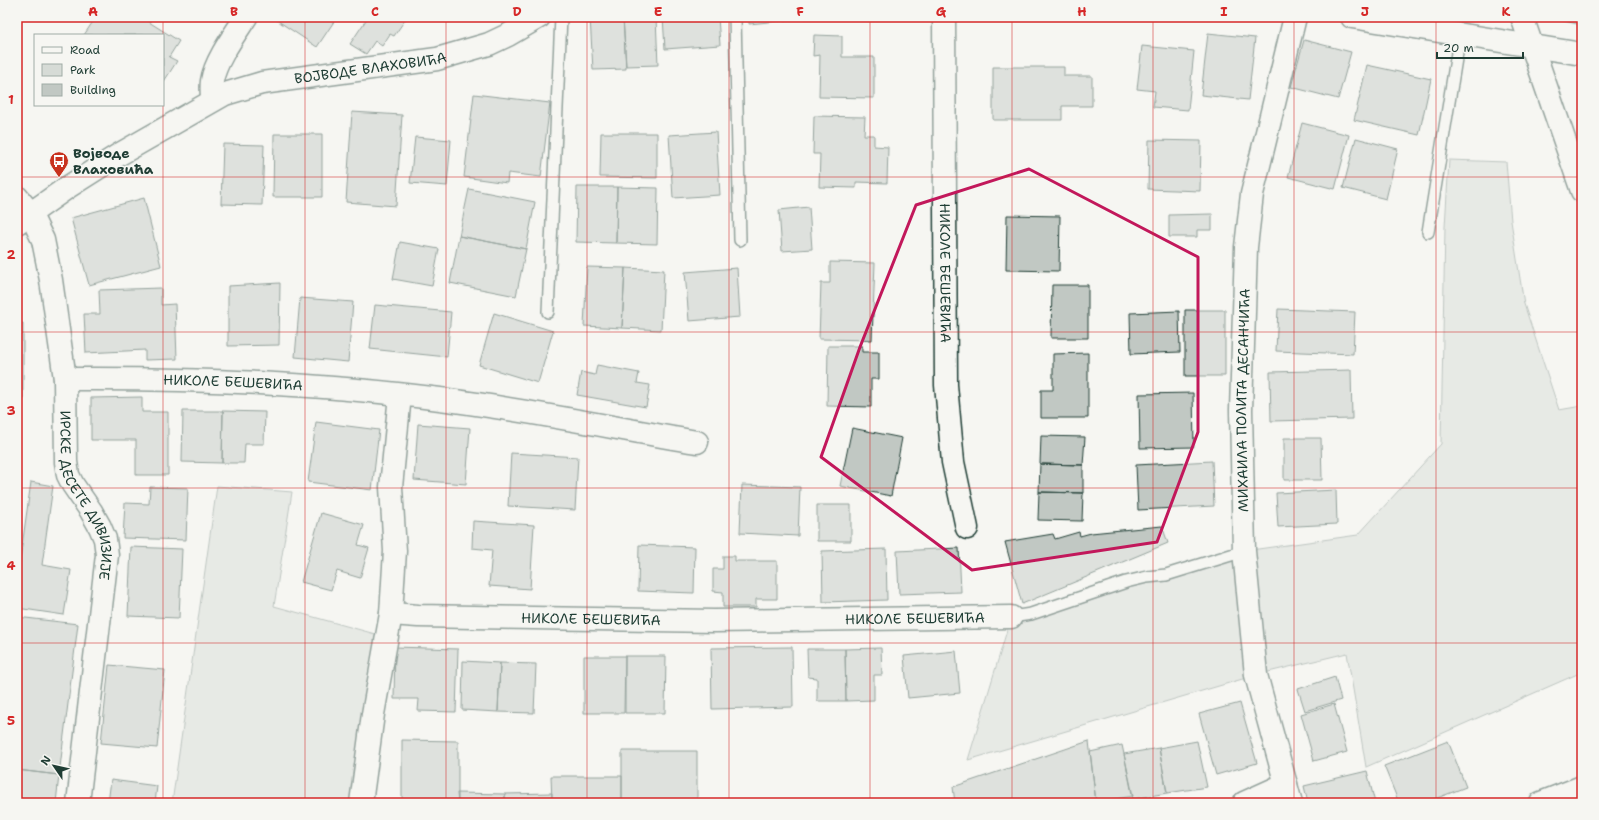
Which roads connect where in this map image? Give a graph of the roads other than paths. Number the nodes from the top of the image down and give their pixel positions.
1 (246, 17) edge
2 (539, 17) edge
3 (562, 17) edge
4 (734, 17) edge
5 (944, 17) edge
6 (1295, 17) edge
7 (1352, 17) edge
8 (1522, 17) edge
9 (1460, 34) junction
10 (1532, 45) junction
11 (1582, 54) edge
12 (212, 100) junction
13 (1582, 191) edge
14 (17, 196) edge
15 (24, 218) edge
16 (1428, 232) dead end
17 (740, 240) dead end
18 (548, 312) dead end
19 (66, 379) junction
20 (400, 395) junction
21 (697, 442) dead end
22 (967, 528) dead end
23 (1244, 551) junction
24 (391, 614) junction
25 (1011, 617) joint
26 (1582, 787) edge
27 (1289, 793) edge
28 (78, 803) edge
29 (361, 803) edge
30 (1244, 803) edge
31 (1541, 803) edge

1 - 12 street
2 - 12 street, ВОЈВОДЕ ВЛАХОВИЋА
3 - 18 lane
4 - 17 lane
5 - 22 street, НИКОЛЕ БЕШЕВИЋА
6 - 23 street, МИХАИЛА ПОЛИТА ДЕСАНЧИЋА
7 - 9 street
8 - 10 street
9 - 10 street
9 - 16 lane
10 - 11 street
10 - 13 street
12 - 15 street, ВОЈВОДЕ ВЛАХОВИЋА
14 - 15 street, ИРСКЕ ДЕСЕТЕ ДИВИЗИЈЕ
15 - 19 street, ИРСКЕ ДЕСЕТЕ ДИВИЗИЈЕ
19 - 20 street, НИКОЛЕ БЕШЕВИЋА
19 - 28 street, ИРСКЕ ДЕСЕТЕ ДИВИЗИЈЕ
20 - 21 street, НИКОЛЕ БЕШЕВИЋА
20 - 24 street
23 - 25 lane
23 - 27 street, МИХАИЛА ПОЛИТА ДЕСАНЧИЋА
24 - 25 street, НИКОЛЕ БЕШЕВИЋА
24 - 29 street
26 - 31 street
27 - 30 street

